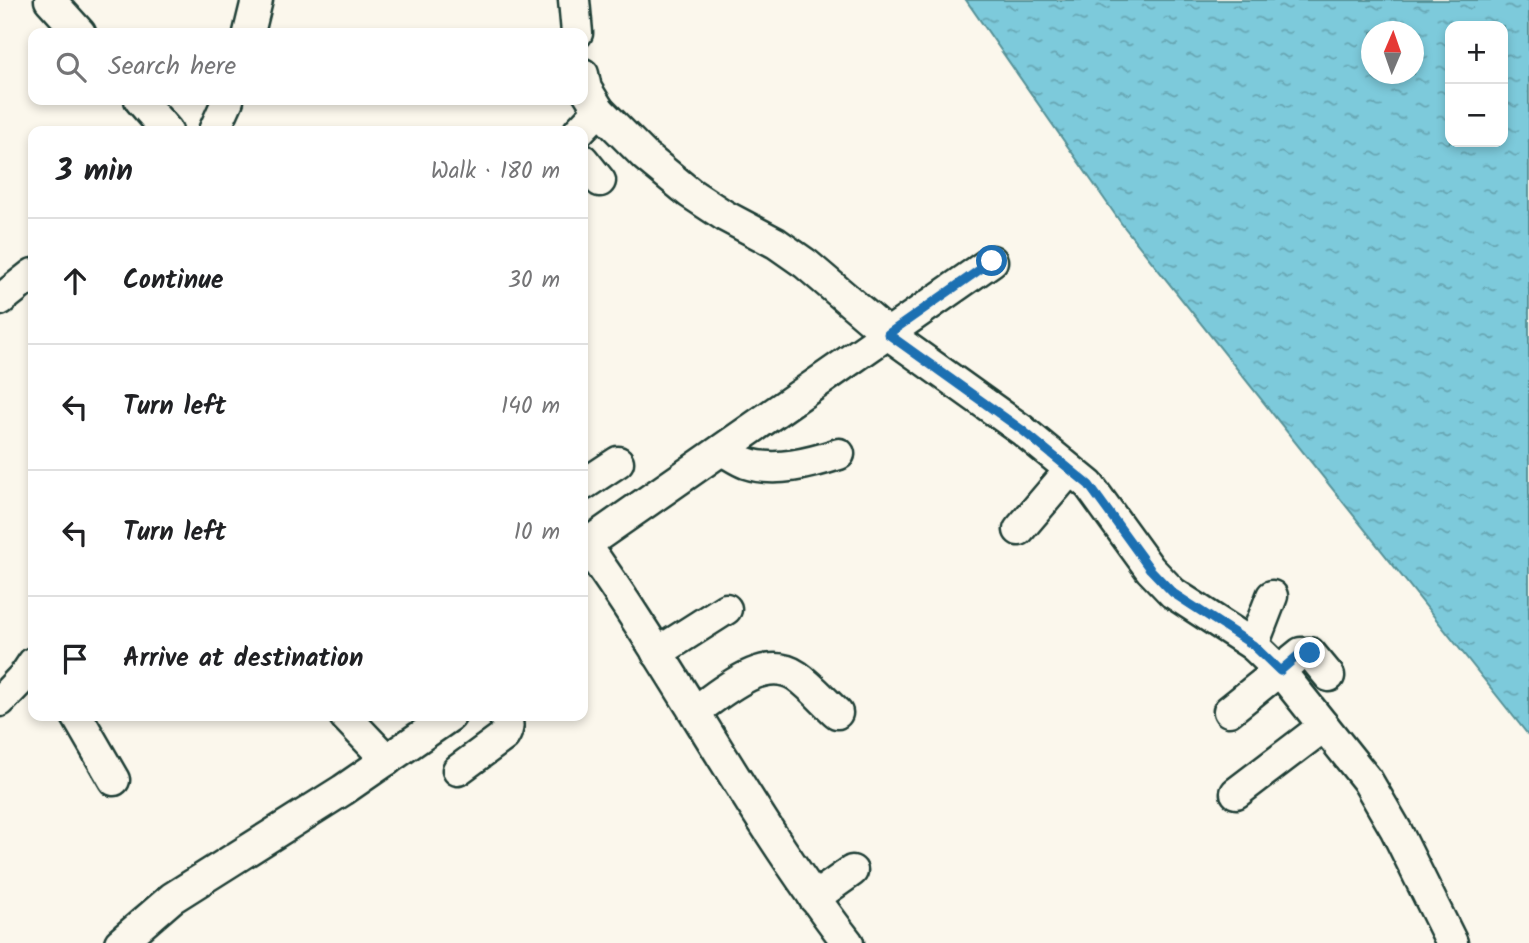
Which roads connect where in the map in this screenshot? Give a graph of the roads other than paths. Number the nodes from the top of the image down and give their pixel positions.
1 (50, 0) edge
2 (257, 0) edge
3 (574, 0) edge
4 (75, 28) edge
5 (250, 28) edge
6 (577, 28) edge
7 (144, 105) edge
8 (226, 105) edge
9 (589, 121) edge
10 (163, 126) edge
11 (217, 126) edge
12 (992, 261) dead end
13 (28, 278) edge
14 (0, 300) edge
15 (888, 334) junction
16 (722, 450) junction
17 (839, 454) dead end
18 (618, 462) dead end
19 (1070, 470) junction
20 (588, 482) edge
21 (1019, 530) dead end
22 (588, 550) edge
23 (588, 554) edge
24 (1272, 596) dead end
25 (726, 609) dead end
26 (1253, 645) junction
27 (657, 653) junction
28 (1280, 671) junction
29 (28, 672) edge
30 (1329, 676) dead end
31 (0, 701) edge
32 (1229, 710) dead end
33 (695, 711) junction
34 (837, 713) dead end
35 (80, 721) edge
36 (350, 721) edge
37 (443, 721) edge
38 (507, 721) edge
39 (1324, 726) junction
40 (387, 760) junction
41 (458, 770) dead end
42 (114, 780) dead end
43 (1237, 793) dead end
44 (852, 871) dead end
45 (806, 886) junction
46 (120, 943) edge
47 (848, 943) edge
48 (1452, 943) edge

1 - 4 street
2 - 5 street
3 - 6 street
7 - 10 street
8 - 11 street
9 - 15 street
12 - 15 street
13 - 14 street
15 - 16 street
15 - 19 street
16 - 17 street
16 - 22 street
18 - 20 street
19 - 21 street
19 - 26 street
23 - 27 street
24 - 26 street
25 - 27 street
26 - 28 street
27 - 33 street
28 - 30 street
28 - 32 street
28 - 39 street
29 - 31 street
33 - 34 street
33 - 45 street
35 - 42 street
36 - 40 street
37 - 40 street
38 - 41 street
39 - 43 street
39 - 48 street
40 - 46 street
44 - 45 street
45 - 47 street

